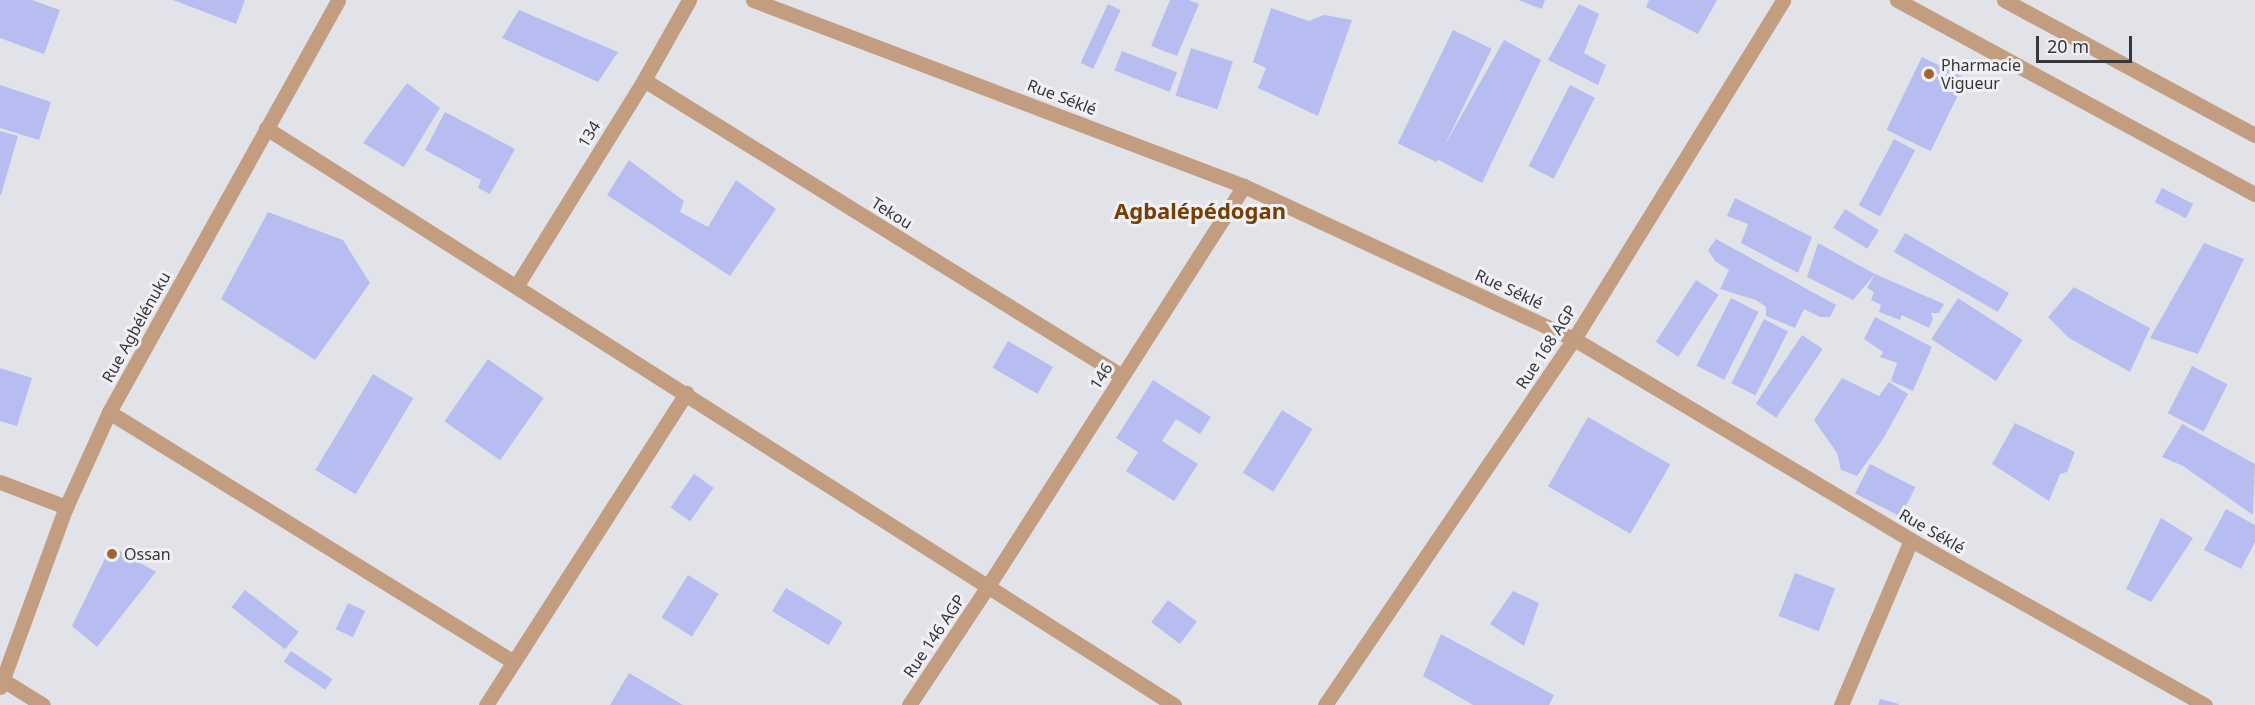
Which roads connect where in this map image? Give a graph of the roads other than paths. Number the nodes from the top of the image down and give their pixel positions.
1 (338, 0) edge
2 (688, 0) edge
3 (753, 0) edge
4 (1783, 0) edge
5 (1897, 0) edge
6 (2004, 0) edge
7 (644, 80) junction
8 (266, 128) junction
9 (2255, 135) edge
10 (1244, 186) junction
11 (2255, 194) edge
12 (517, 285) junction
13 (1574, 339) junction
14 (1122, 376) junction
15 (686, 393) junction
16 (110, 412) junction
17 (0, 482) edge
18 (66, 507) junction
19 (1911, 540) junction
20 (988, 586) junction
21 (513, 662) junction
22 (2, 683) edge
23 (43, 705) edge
24 (486, 705) edge
25 (909, 705) edge
26 (1174, 705) edge
27 (1325, 705) edge
28 (1841, 705) edge
29 (2205, 705) edge

1 - 8 street, Rue Agbélénuku
2 - 7 street, 134
3 - 10 street, Rue Séklé
4 - 13 street, Rue 168 AGP
5 - 11 street
6 - 9 street
7 - 12 street, 134
7 - 14 street, Tekou
8 - 12 street
8 - 16 street, Rue Agbélénuku
10 - 13 street, Rue Séklé
10 - 14 street, 146
12 - 15 street
13 - 19 street, Rue Séklé
13 - 27 street, Rue 168 AGP
14 - 20 street, 146
15 - 20 street
15 - 21 street
16 - 18 street, Rue Agbélénuku
16 - 21 street
17 - 18 street
18 - 22 street, Rue Agbélénuku
19 - 28 street
19 - 29 street, Rue Séklé
20 - 25 street, Rue 146 AGP
20 - 26 street
21 - 24 street
22 - 23 street

